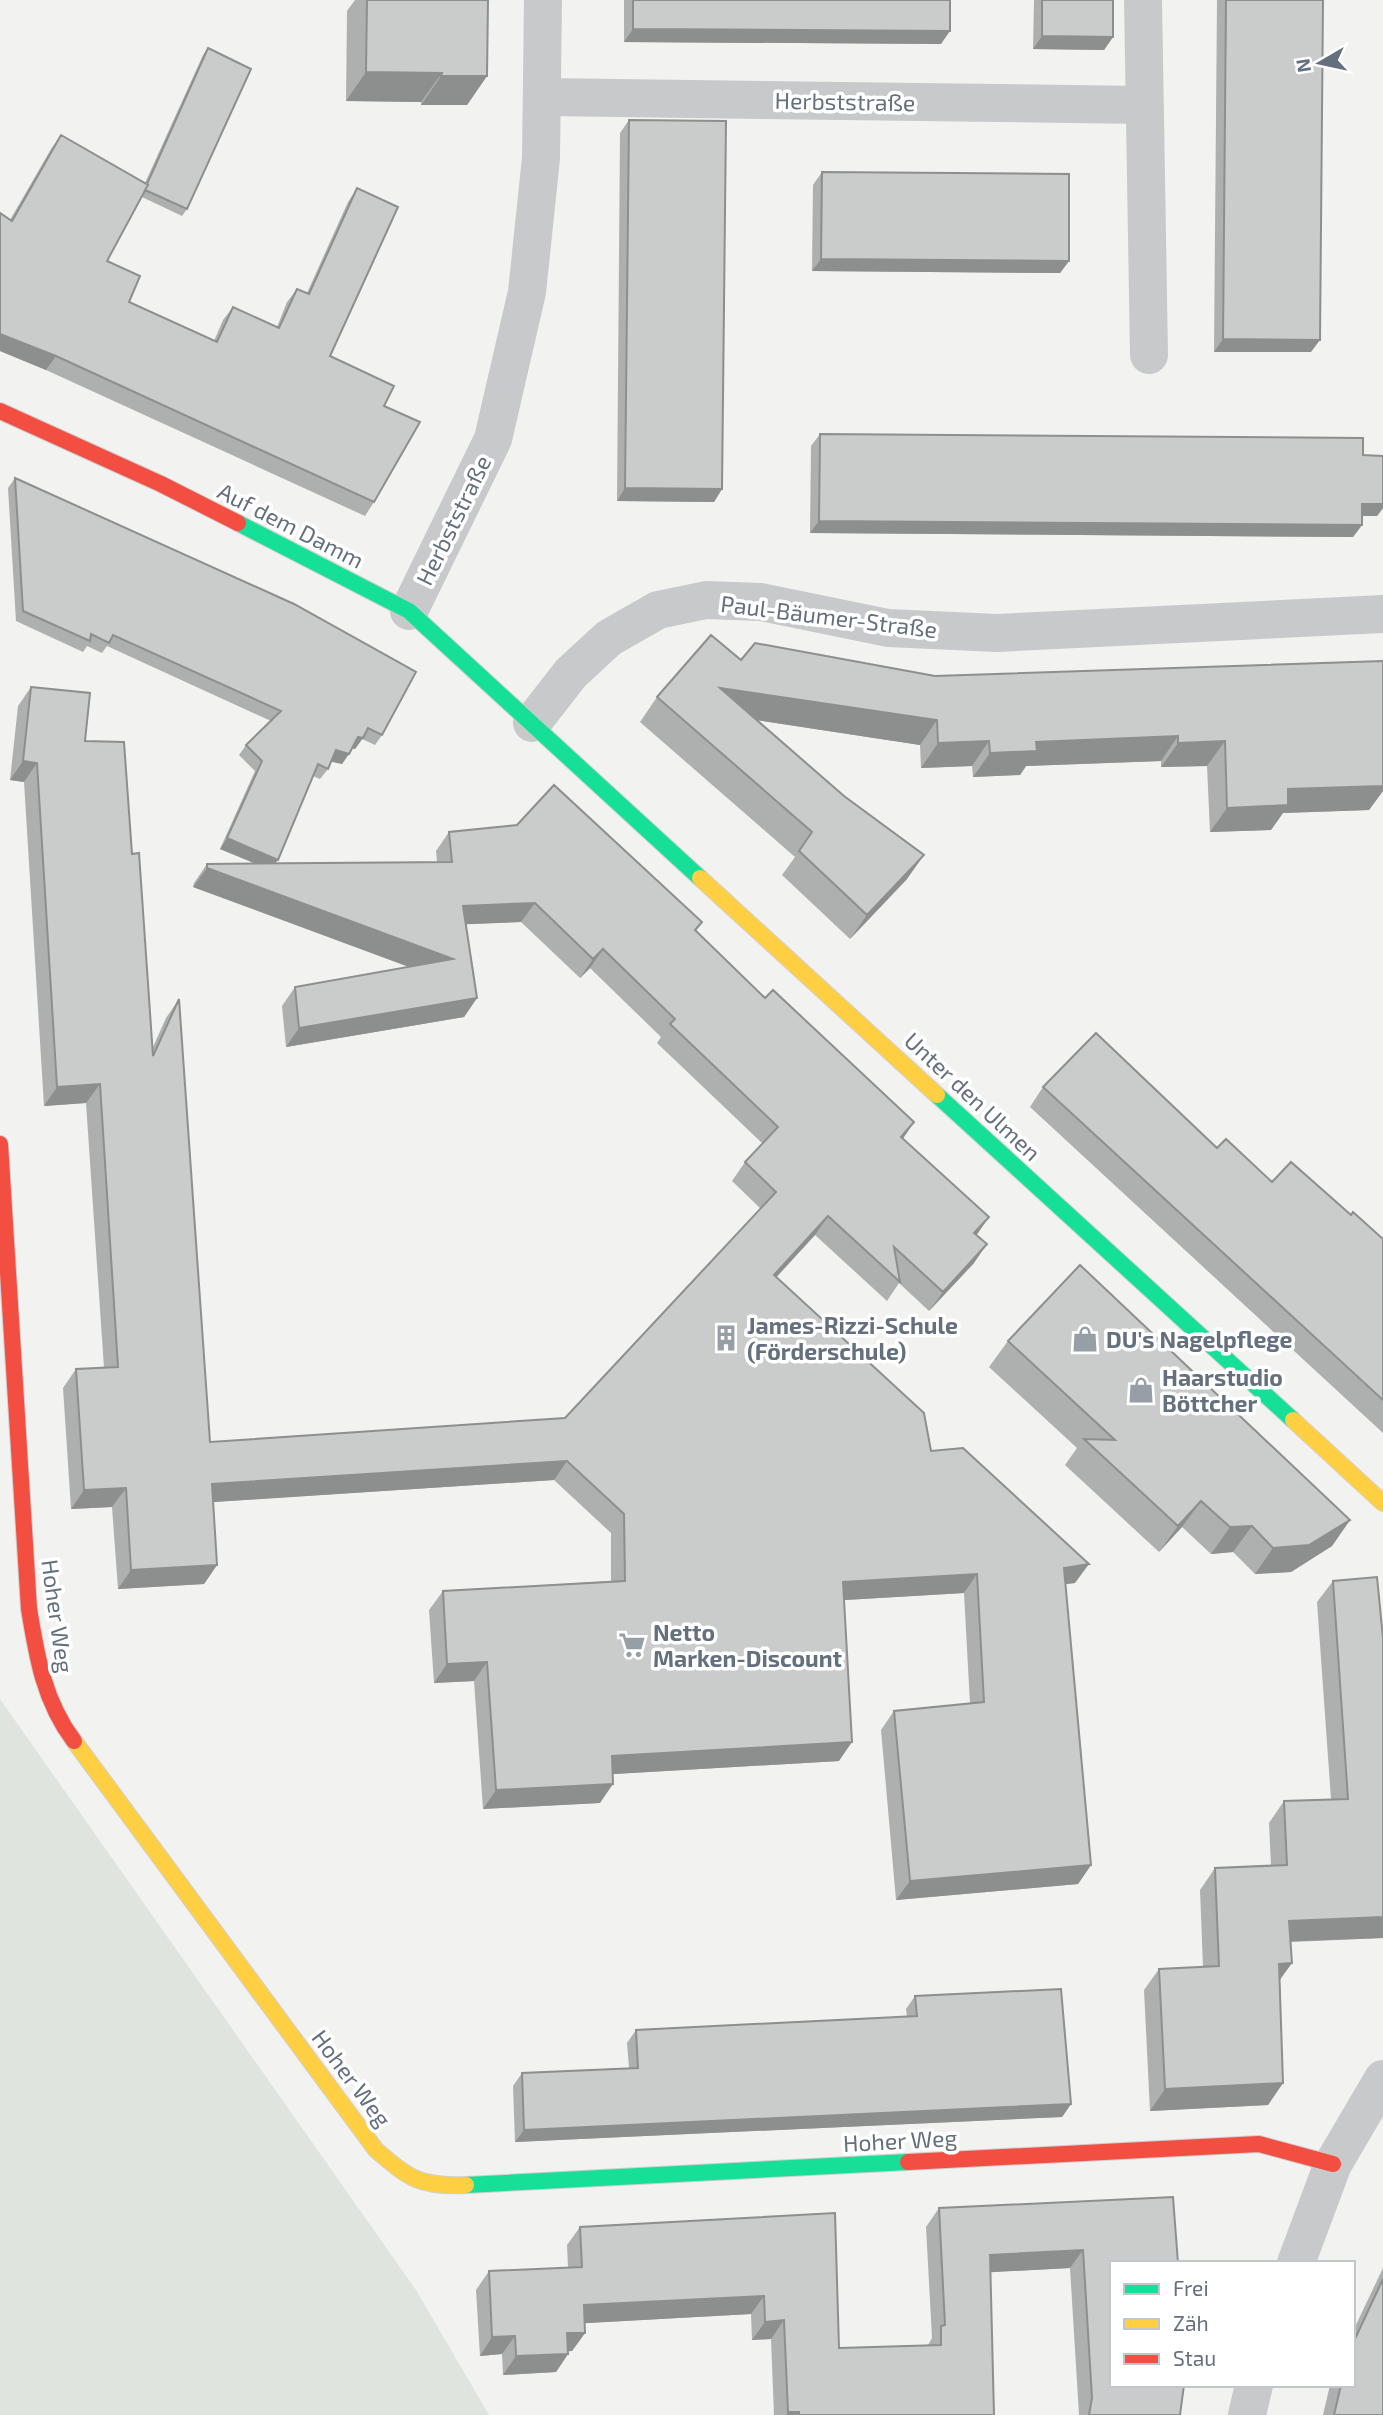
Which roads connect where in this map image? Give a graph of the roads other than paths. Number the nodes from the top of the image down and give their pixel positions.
1 (543, 0) edge
2 (1143, 0) edge
3 (544, 97) junction
4 (1145, 105) junction
5 (1149, 355) dead end
6 (0, 411) edge
7 (409, 611) junction
8 (1383, 614) edge
9 (533, 723) junction
10 (0, 1144) edge
11 (1383, 1503) edge
12 (1383, 2079) edge
13 (1333, 2164) junction
14 (1297, 2261) edge
15 (1254, 2387) edge
16 (1247, 2415) edge

1 - 3 street, Herbststraße
2 - 4 street
3 - 4 street, Herbststraße
3 - 7 street, Herbststraße
4 - 5 street
6 - 7 street, Auf dem Damm
7 - 9 street, Auf dem Damm
8 - 9 street, Paul-Bäumer-Straße
9 - 11 street, Unter den Ulmen
10 - 13 street, Hoher Weg
12 - 13 street
13 - 14 street
15 - 16 street

